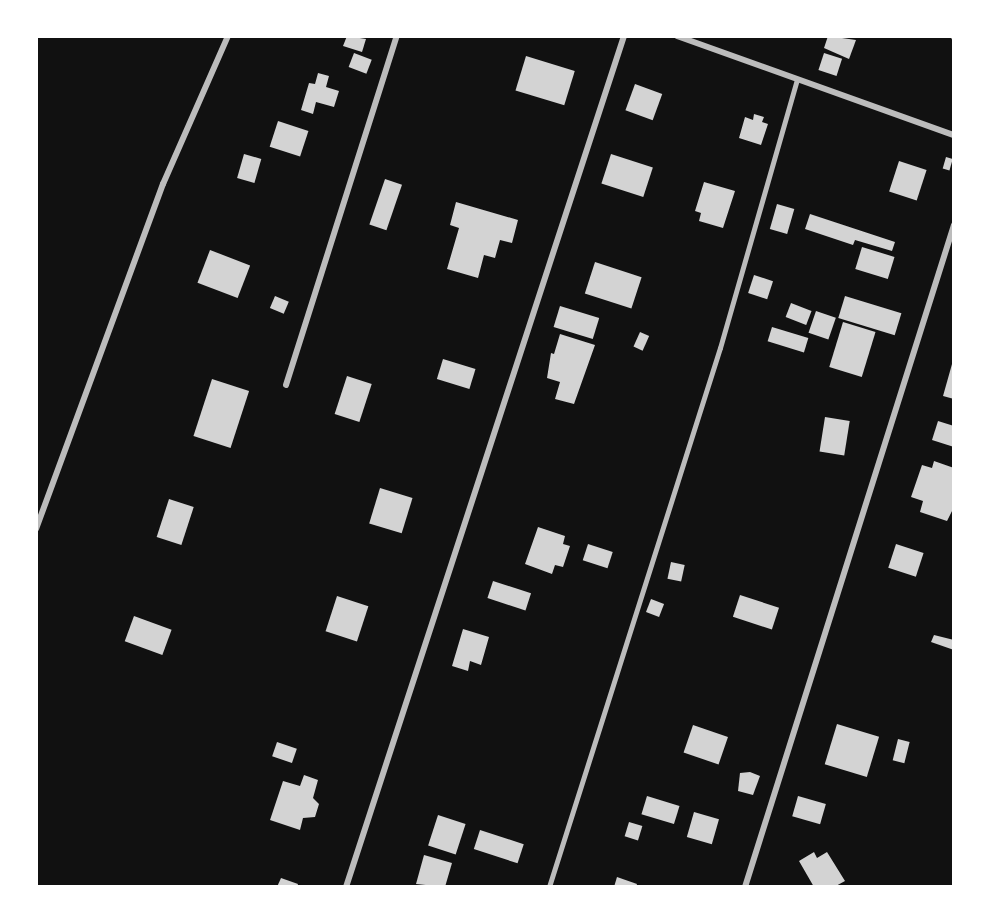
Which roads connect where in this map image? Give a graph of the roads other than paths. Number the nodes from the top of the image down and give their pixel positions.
1 (228, 36) edge
2 (397, 36) edge
3 (624, 36) edge
4 (677, 36) edge
5 (797, 80) junction
6 (954, 135) edge
7 (954, 225) edge
8 (286, 385) dead end
9 (36, 529) edge
10 (346, 887) edge
11 (549, 887) edge
12 (745, 887) edge

1 - 9 street
2 - 8 street
3 - 10 street
4 - 5 street
5 - 6 street
5 - 11 lane
7 - 12 street

